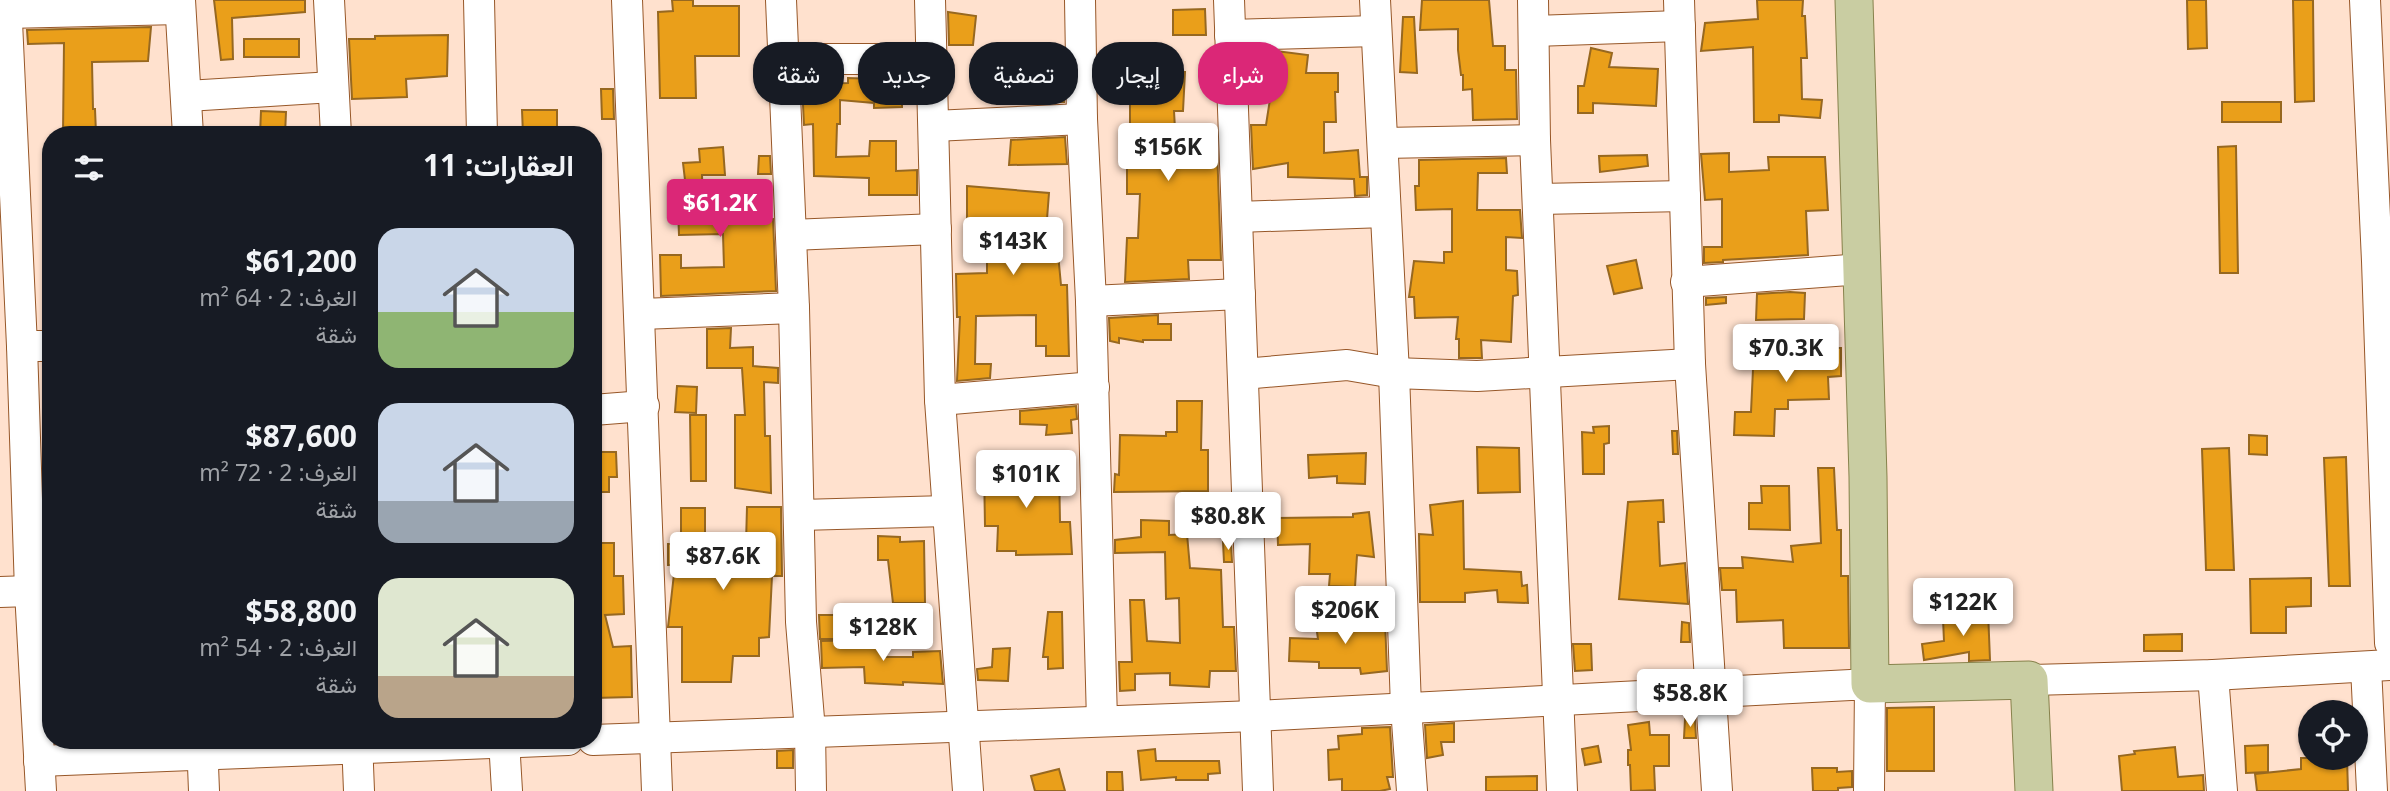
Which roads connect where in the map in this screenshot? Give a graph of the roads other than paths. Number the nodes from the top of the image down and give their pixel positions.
1 (329, 0) edge
2 (479, 0) edge
3 (627, 0) edge
4 (781, 0) edge
5 (930, 0) edge
6 (1080, 0) edge
7 (1229, 0) edge
8 (1375, 0) edge
9 (1533, 0) edge
10 (1854, 0) edge
11 (2365, 0) edge
12 (180, 5) edge
13 (6, 6) edge
14 (1680, 13) edge
15 (1376, 31) junction
16 (1534, 31) junction
17 (1230, 35) junction
18 (782, 42) edge
19 (931, 42) edge
20 (334, 87) junction
21 (187, 96) junction
22 (784, 105) edge
23 (933, 105) edge
24 (1082, 119) junction
25 (188, 126) edge
26 (336, 126) edge
27 (482, 126) edge
28 (934, 126) junction
29 (1535, 140) junction
30 (1383, 142) junction
31 (1685, 196) junction
32 (1539, 199) junction
33 (1385, 212) junction
34 (1237, 217) junction
35 (936, 229) junction
36 (791, 235) junction
37 (2384, 260) edge
38 (1863, 269) junction
39 (9, 281) edge
40 (1686, 282) junction
41 (1240, 294) junction
42 (1091, 301) junction
43 (794, 308) junction
44 (640, 314) junction
45 (36, 346) edge
46 (1690, 365) junction
47 (1394, 373) junction
48 (1545, 373) junction
49 (1243, 374) junction
50 (1094, 387) junction
51 (940, 400) junction
52 (644, 406) junction
53 (602, 409) edge
54 (947, 511) junction
55 (800, 515) junction
56 (30, 591) junction
57 (0, 592) edge
58 (2390, 643) edge
59 (2378, 666) edge
60 (2213, 675) junction
61 (2029, 680) junction
62 (1870, 684) junction
63 (1712, 692) junction
64 (1556, 700) junction
65 (1406, 707) junction
66 (1255, 716) junction
67 (1102, 721) junction
68 (965, 726) junction
69 (810, 731) junction
70 (655, 738) junction
71 (602, 740) edge
72 (189, 749) edge
73 (202, 749) edge
74 (357, 749) edge
75 (505, 749) edge
76 (39, 761) junction
77 (41, 791) edge
78 (204, 791) edge
79 (359, 791) edge
80 (507, 791) edge
81 (657, 791) edge
82 (811, 791) edge
83 (968, 791) edge
84 (1258, 791) edge
85 (1412, 791) edge
86 (1562, 791) edge
87 (1717, 791) edge
88 (1869, 791) edge
89 (2034, 791) edge
90 (2222, 791) edge
91 (2372, 791) edge

1 - 20 street
2 - 27 street
3 - 44 street
4 - 18 street
5 - 19 street
6 - 24 street
7 - 17 street
8 - 15 street
9 - 16 street
10 - 38 main road
11 - 37 street
12 - 13 street
12 - 21 street
13 - 39 street
14 - 16 street
14 - 31 street
15 - 17 street
15 - 30 street
16 - 29 street
17 - 34 street
20 - 21 street
20 - 26 street
21 - 25 street
22 - 36 street
23 - 28 street
24 - 28 street
24 - 42 street
28 - 35 street
29 - 30 street
29 - 32 street
30 - 33 street
31 - 32 street
31 - 40 street
32 - 48 street
33 - 34 street
33 - 47 street
34 - 41 street
35 - 36 street
35 - 51 street
36 - 43 street
37 - 58 street
38 - 40 street
38 - 62 main road
39 - 45 street
40 - 46 street
41 - 42 street
41 - 49 street
42 - 50 street
43 - 44 street
43 - 55 street
44 - 52 street
45 - 56 street
46 - 48 street
46 - 63 street
47 - 48 street
47 - 49 street
47 - 65 street
48 - 64 street
49 - 66 street
50 - 51 street
50 - 67 street
51 - 54 street
52 - 53 street
52 - 70 street
54 - 55 street
54 - 68 street
55 - 69 street
56 - 57 street
56 - 76 street
59 - 60 street
59 - 91 street
60 - 61 street
60 - 90 street
61 - 62 main road
61 - 89 main road
62 - 63 street
62 - 88 street
63 - 64 street
63 - 87 street
64 - 65 street
64 - 86 street
65 - 66 street
65 - 85 street
66 - 67 street
66 - 84 street
67 - 68 street
68 - 69 street
68 - 83 street
69 - 70 street
69 - 82 street
70 - 71 street
70 - 81 street
72 - 76 street
73 - 78 street
74 - 79 street
75 - 80 street
76 - 77 street

